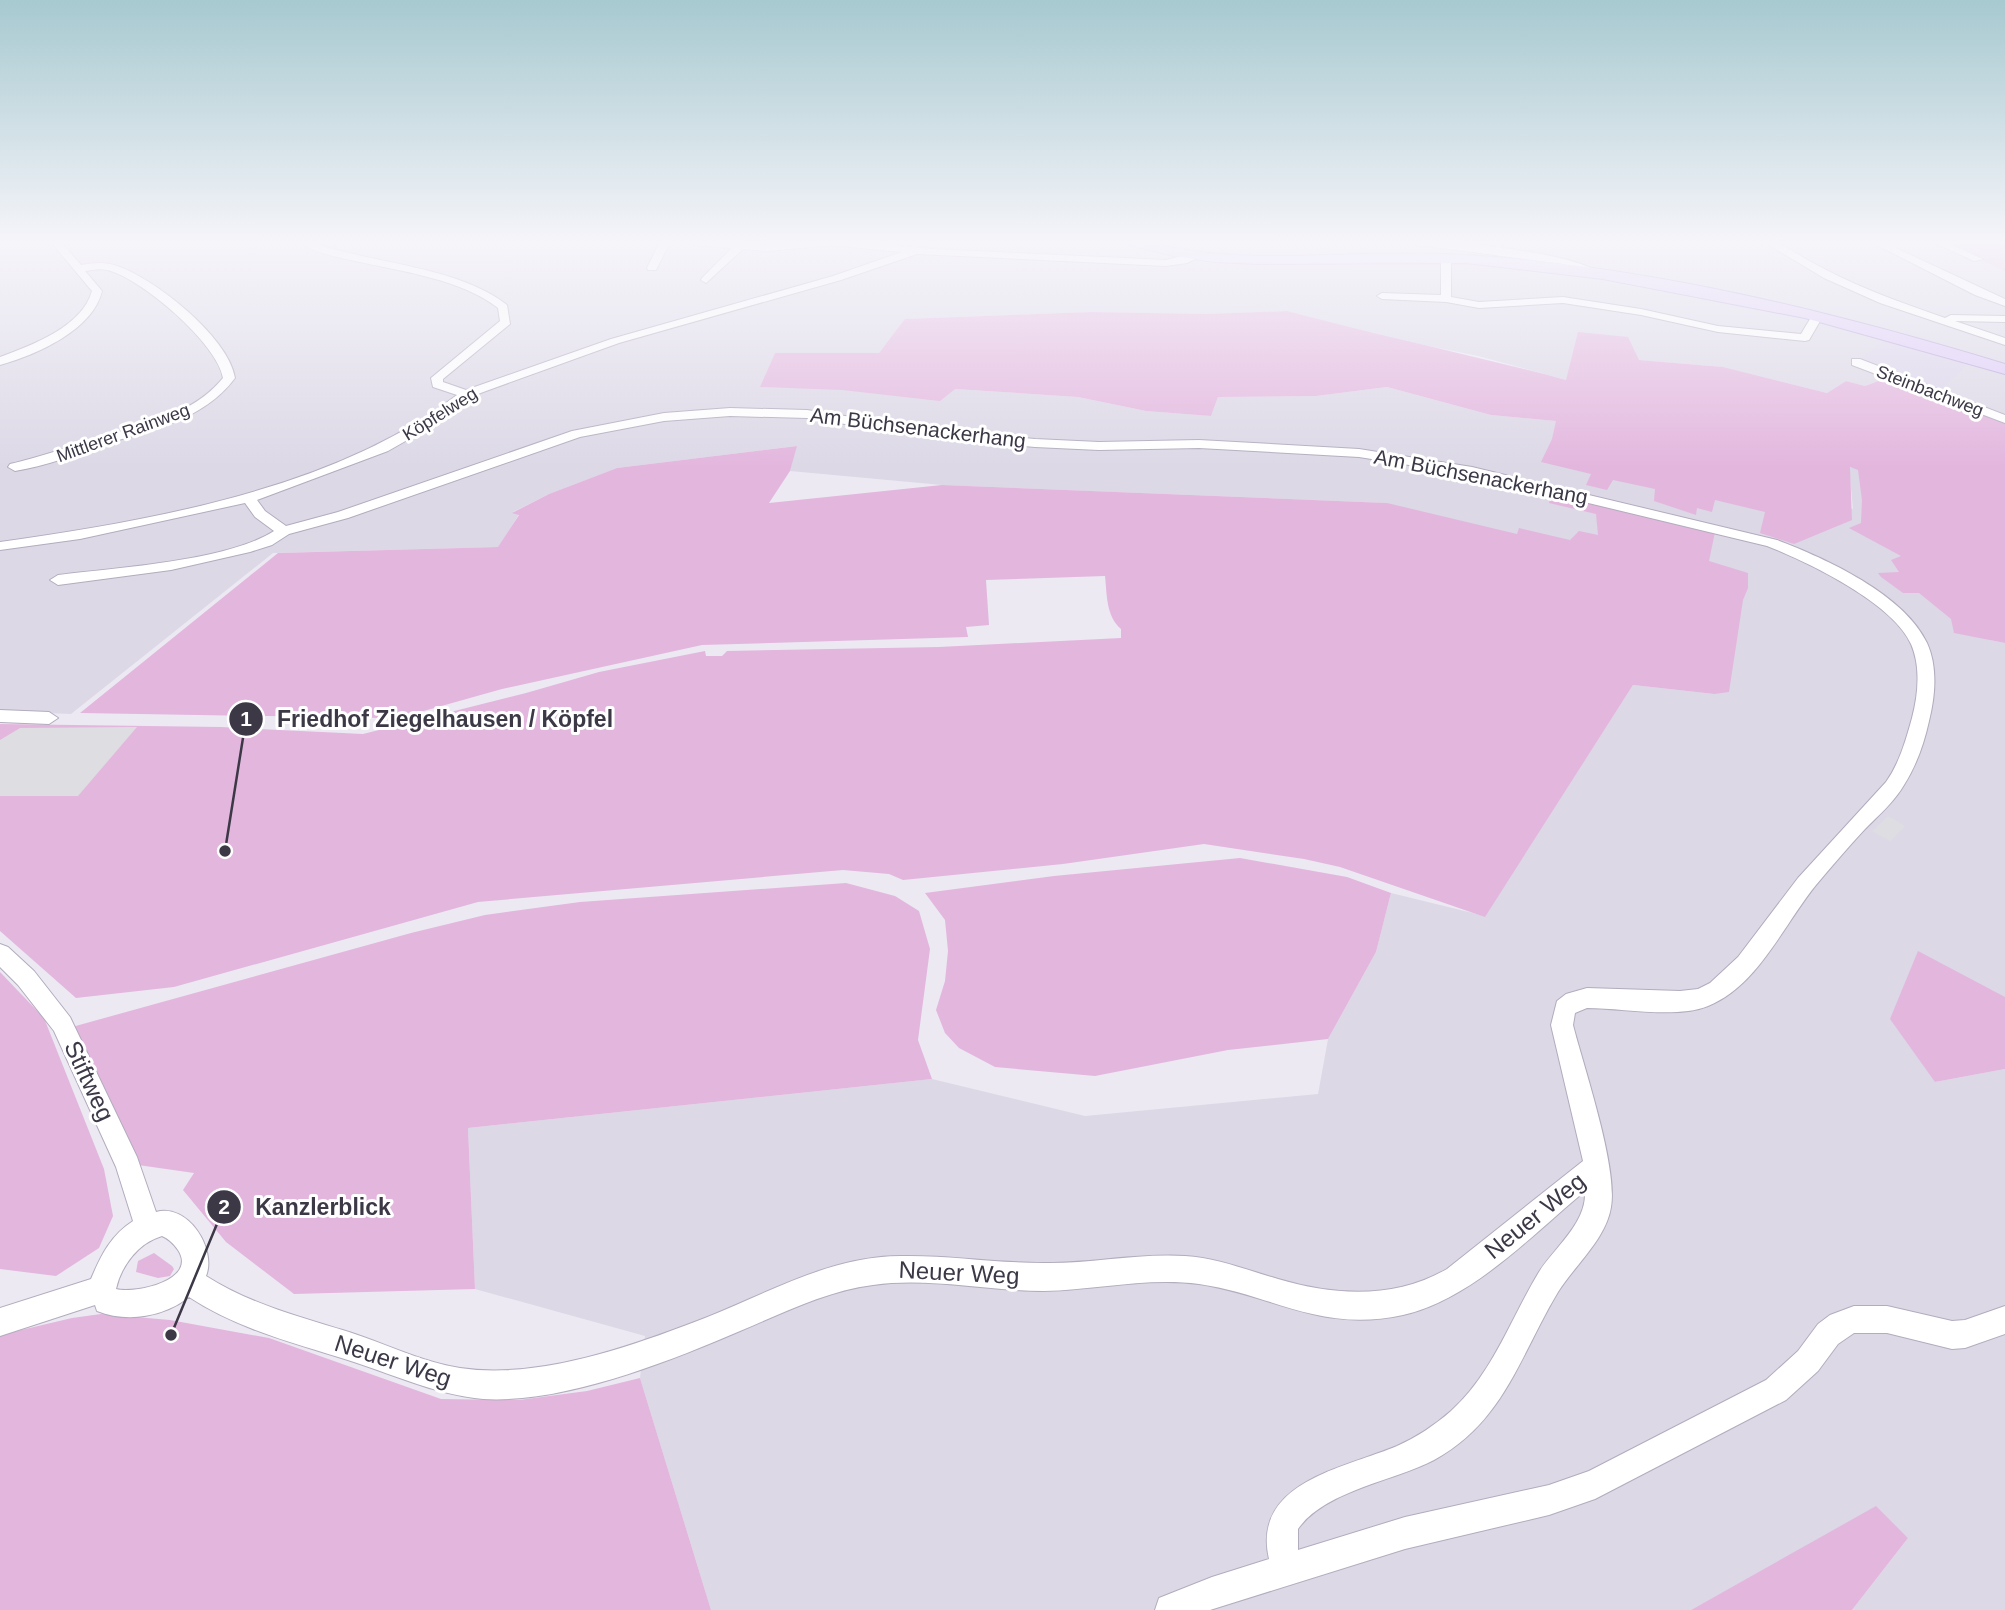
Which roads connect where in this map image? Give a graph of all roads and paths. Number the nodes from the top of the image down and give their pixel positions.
1 (82, 317) edge
2 (182, 317) edge
3 (506, 317) edge
4 (696, 317) edge
5 (1663, 317) edge
6 (1816, 317) edge
7 (1822, 317) edge
8 (1929, 318) joint
9 (2005, 319) edge
10 (2005, 342) edge
11 (0, 361) edge
12 (1856, 362) dead end
13 (2005, 369) edge
14 (466, 394) junction
15 (2005, 419) edge
16 (15, 467) dead end
17 (249, 499) junction
18 (284, 531) junction
19 (0, 546) edge
20 (58, 580) dead end
21 (0, 716) edge
22 (49, 718) dead end
23 (0, 953) edge
24 (1597, 1166) junction
25 (148, 1226) junction
26 (188, 1281) junction
27 (102, 1289) junction
28 (2005, 1320) edge
29 (0, 1322) edge
30 (1287, 1569) junction
31 (1171, 1610) edge

1 - 11 street
2 - 16 street, Mittlerer Rainweg
3 - 14 street
4 - 14 street, Köpfelweg
5 - 6 street
7 - 13 main road
8 - 9 street
8 - 10 street
12 - 15 street, Steinbachweg
14 - 17 street, Köpfelweg
17 - 18 street
17 - 19 street, Köpfelweg
18 - 20 street, Am Büchsenackerhang
18 - 24 street, Am Büchsenackerhang
21 - 22 street
23 - 25 street, Stiftweg
24 - 26 street, Neuer Weg
24 - 30 street, Neuer Weg
25 - 26 street
25 - 27 street
26 - 27 street
27 - 29 street
28 - 30 street
30 - 31 street

